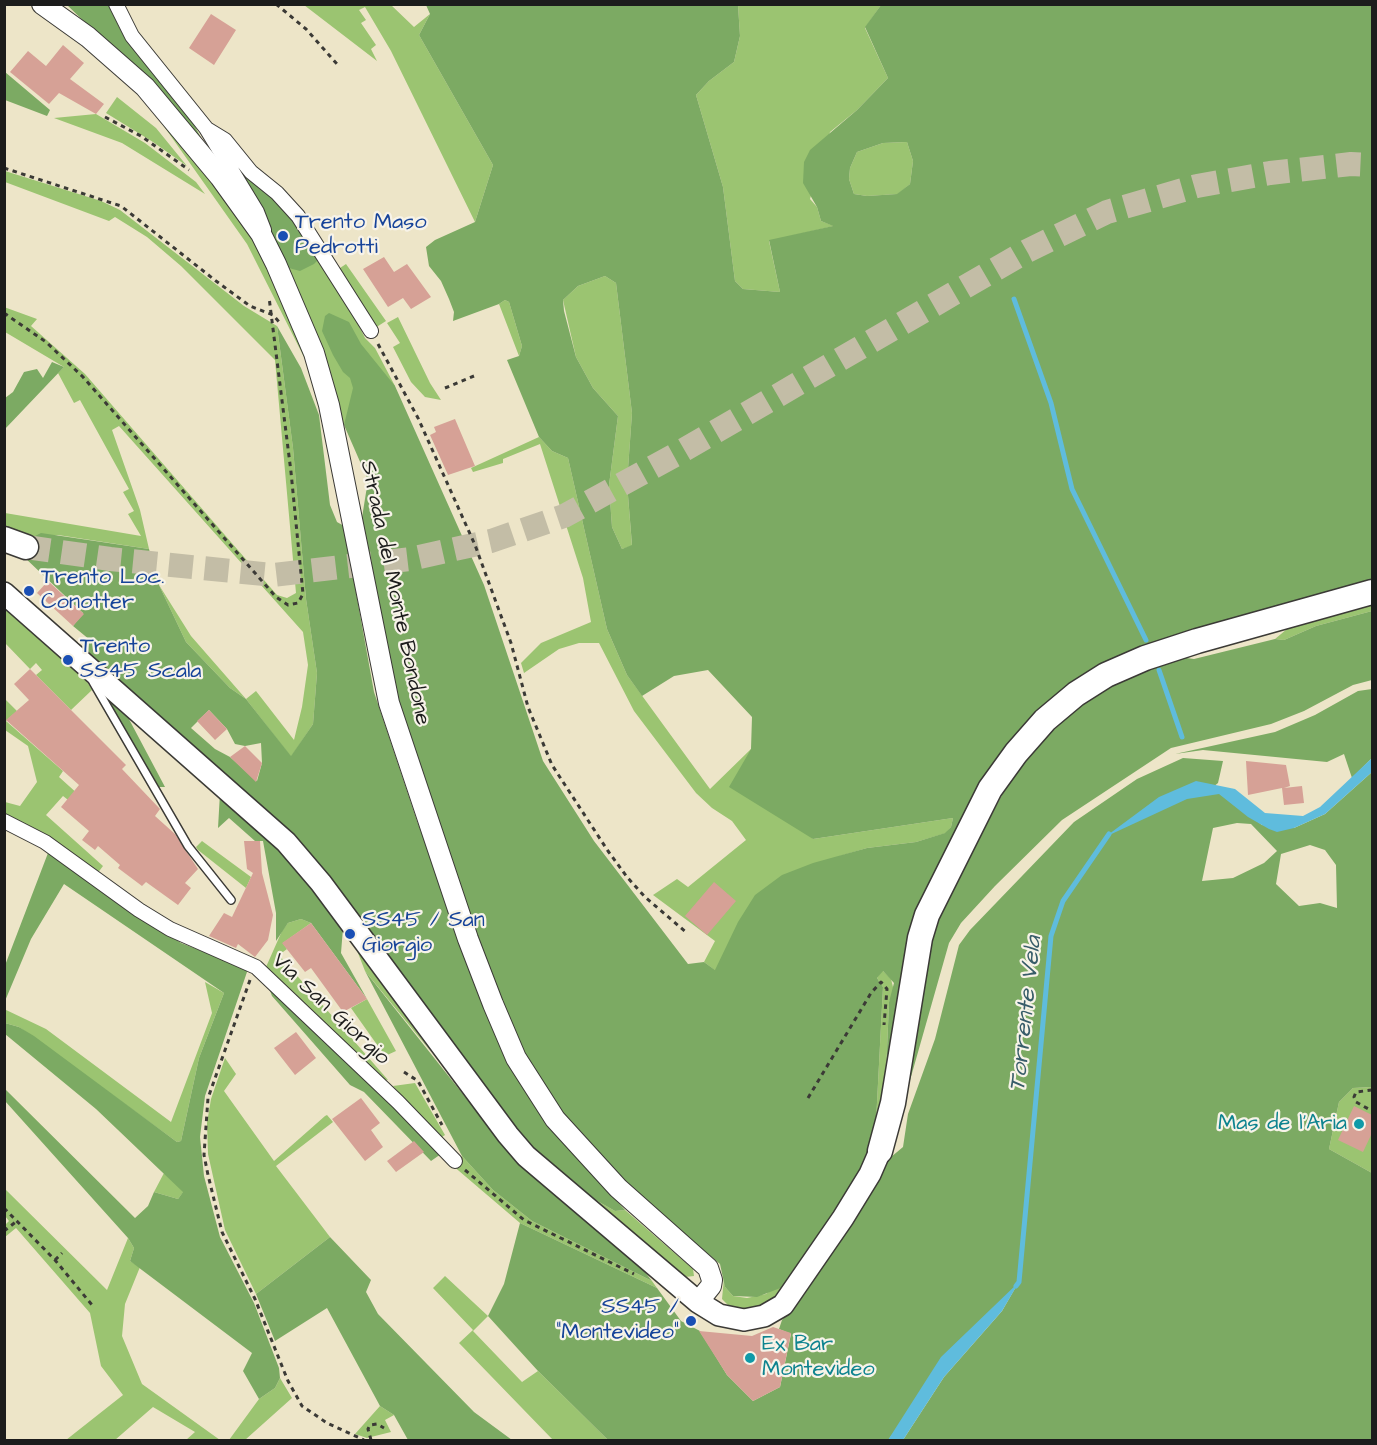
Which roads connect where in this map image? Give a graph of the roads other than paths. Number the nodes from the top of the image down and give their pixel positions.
1 (42, 4) edge
2 (116, 4) edge
3 (206, 128) junction
4 (261, 234) junction
5 (370, 331) road end
6 (1372, 592) edge
7 (4, 593) edge
8 (76, 654) junction
9 (4, 821) edge
10 (231, 900) dead end
11 (880, 1151) joint
12 (451, 1157) road end
13 (698, 1302) junction

1 - 4 street, Strada del Monte Bondone
2 - 3 street
3 - 4 street
3 - 5 street
4 - 13 street, Strada del Monte Bondone
6 - 11 highway
7 - 8 main road
8 - 10 lane
8 - 13 main road
9 - 12 street, Via San Giorgio
11 - 13 main road

